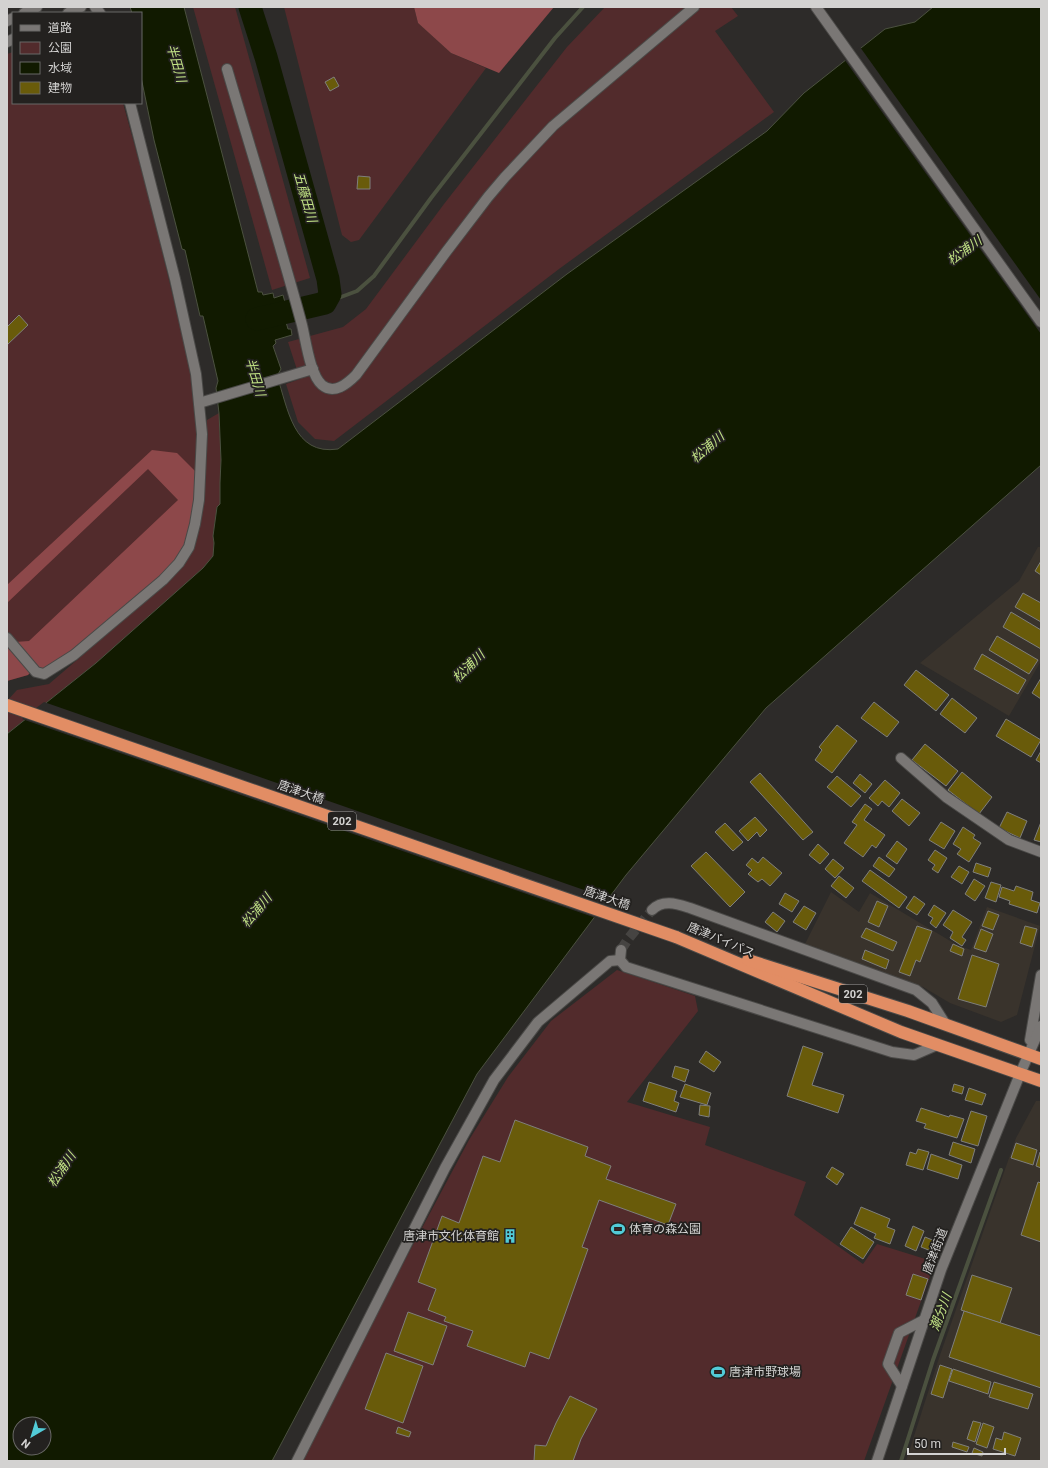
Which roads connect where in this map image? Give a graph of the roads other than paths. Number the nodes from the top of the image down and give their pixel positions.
1 (37, 7) edge
2 (81, 7) edge
3 (694, 7) edge
4 (816, 7) edge
5 (26, 12) edge
6 (70, 12) edge
7 (227, 69) dead end
8 (130, 104) edge
9 (1041, 322) edge
10 (313, 369) junction
11 (199, 403) junction
12 (7, 638) edge
13 (7, 705) edge
14 (901, 758) dead end
15 (1041, 852) edge
16 (652, 910) tunnel mouth
17 (676, 937) junction
18 (1041, 975) edge
19 (946, 1025) junction
20 (1041, 1026) edge
21 (937, 1045) junction
22 (1028, 1054) junction
23 (1041, 1059) edge
24 (1020, 1074) junction
25 (1041, 1081) edge
26 (924, 1320) junction
27 (902, 1386) junction
28 (297, 1461) edge
29 (877, 1461) edge

1 - 5 street
2 - 6 street
3 - 10 street
4 - 9 street
7 - 10 street
8 - 11 street
10 - 11 street
11 - 12 street
13 - 17 highway, 唐津大橋 / 202, bridge
14 - 15 street
16 - 19 street
17 - 19 highway, 唐津バイパス / 202
17 - 21 highway, 唐津バイパス / 202
18 - 22 street
19 - 22 highway, 唐津バイパス / 202
20 - 22 street
21 - 24 highway, 唐津バイパス / 202
21 - 28 street
22 - 23 highway, 唐津バイパス / 202
22 - 24 street, 唐津街道
24 - 25 highway, 唐津バイパス / 202
24 - 26 street, 唐津街道
26 - 27 street, 唐津街道
26 - 27 street
27 - 29 street, 唐津街道

